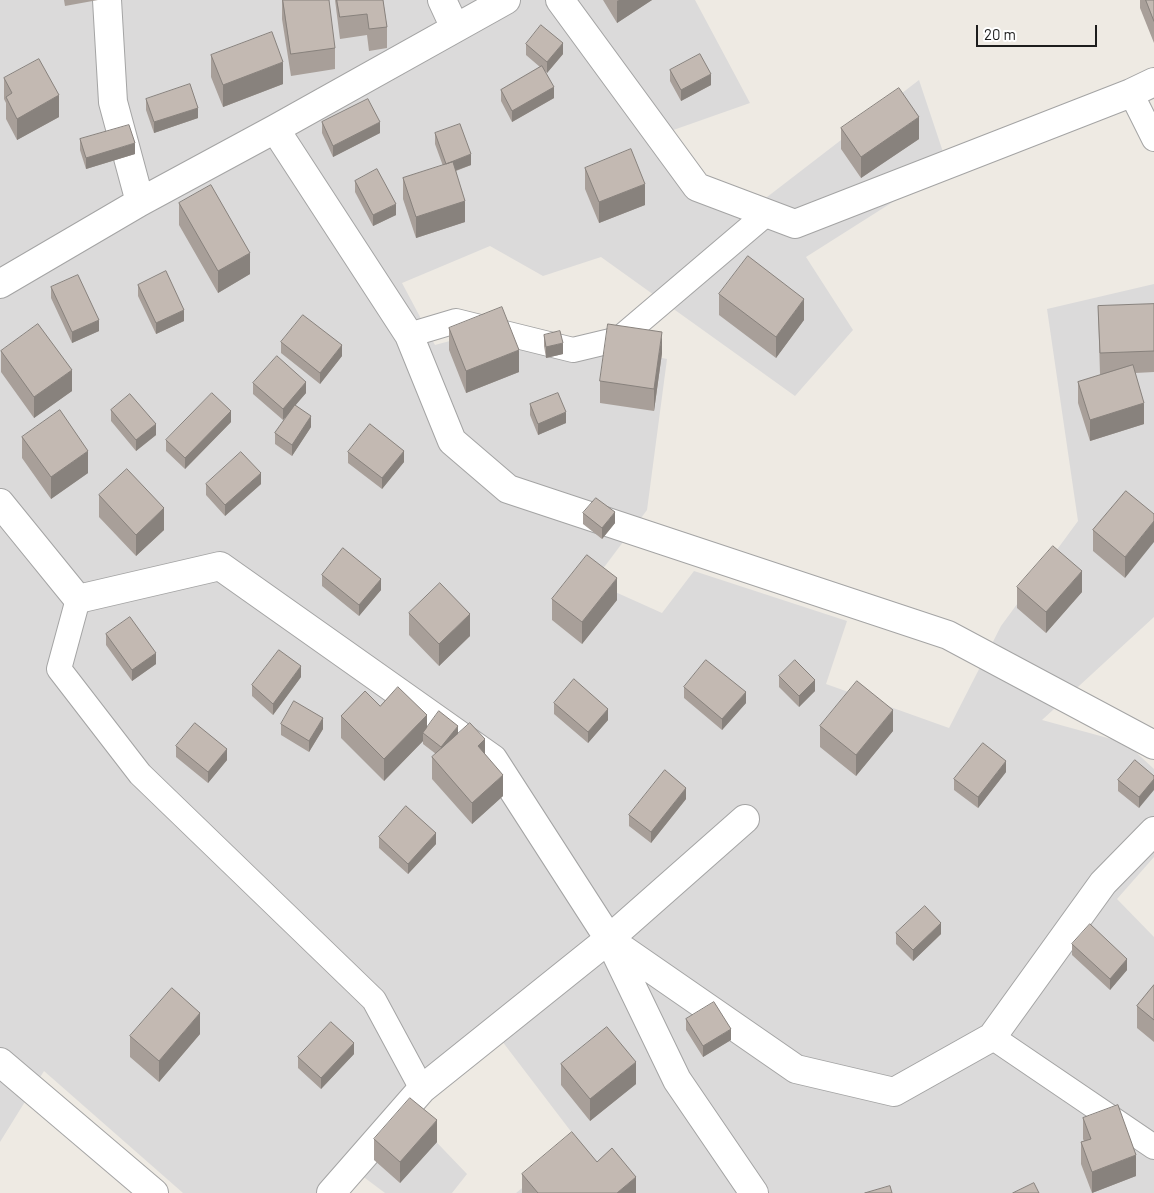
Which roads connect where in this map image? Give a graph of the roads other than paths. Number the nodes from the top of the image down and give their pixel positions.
1 (107, 0) edge
2 (442, 0) edge
3 (506, 0) edge
4 (560, 0) edge
5 (455, 28) junction
6 (1143, 87) edge
7 (275, 129) junction
8 (1154, 139) edge
9 (140, 202) junction
10 (766, 214) junction
11 (0, 284) edge
12 (409, 335) junction
13 (0, 503) edge
14 (78, 599) junction
15 (1154, 745) edge
16 (745, 819) dead end
17 (1154, 831) edge
18 (609, 940) junction
19 (992, 1037) junction
20 (0, 1062) edge
21 (422, 1089) junction
22 (1154, 1147) edge
23 (154, 1193) edge
24 (331, 1193) edge
25 (754, 1193) edge

1 - 9 street
2 - 5 street
3 - 5 street
4 - 10 street
5 - 7 street
6 - 8 lane
6 - 10 street
7 - 9 street
7 - 12 street
9 - 11 street
10 - 12 lane
12 - 15 street
13 - 14 street
14 - 18 street
14 - 21 lane
16 - 18 street
17 - 19 street
18 - 19 street
18 - 21 street
18 - 25 street
19 - 22 lane
20 - 23 street
21 - 24 street

